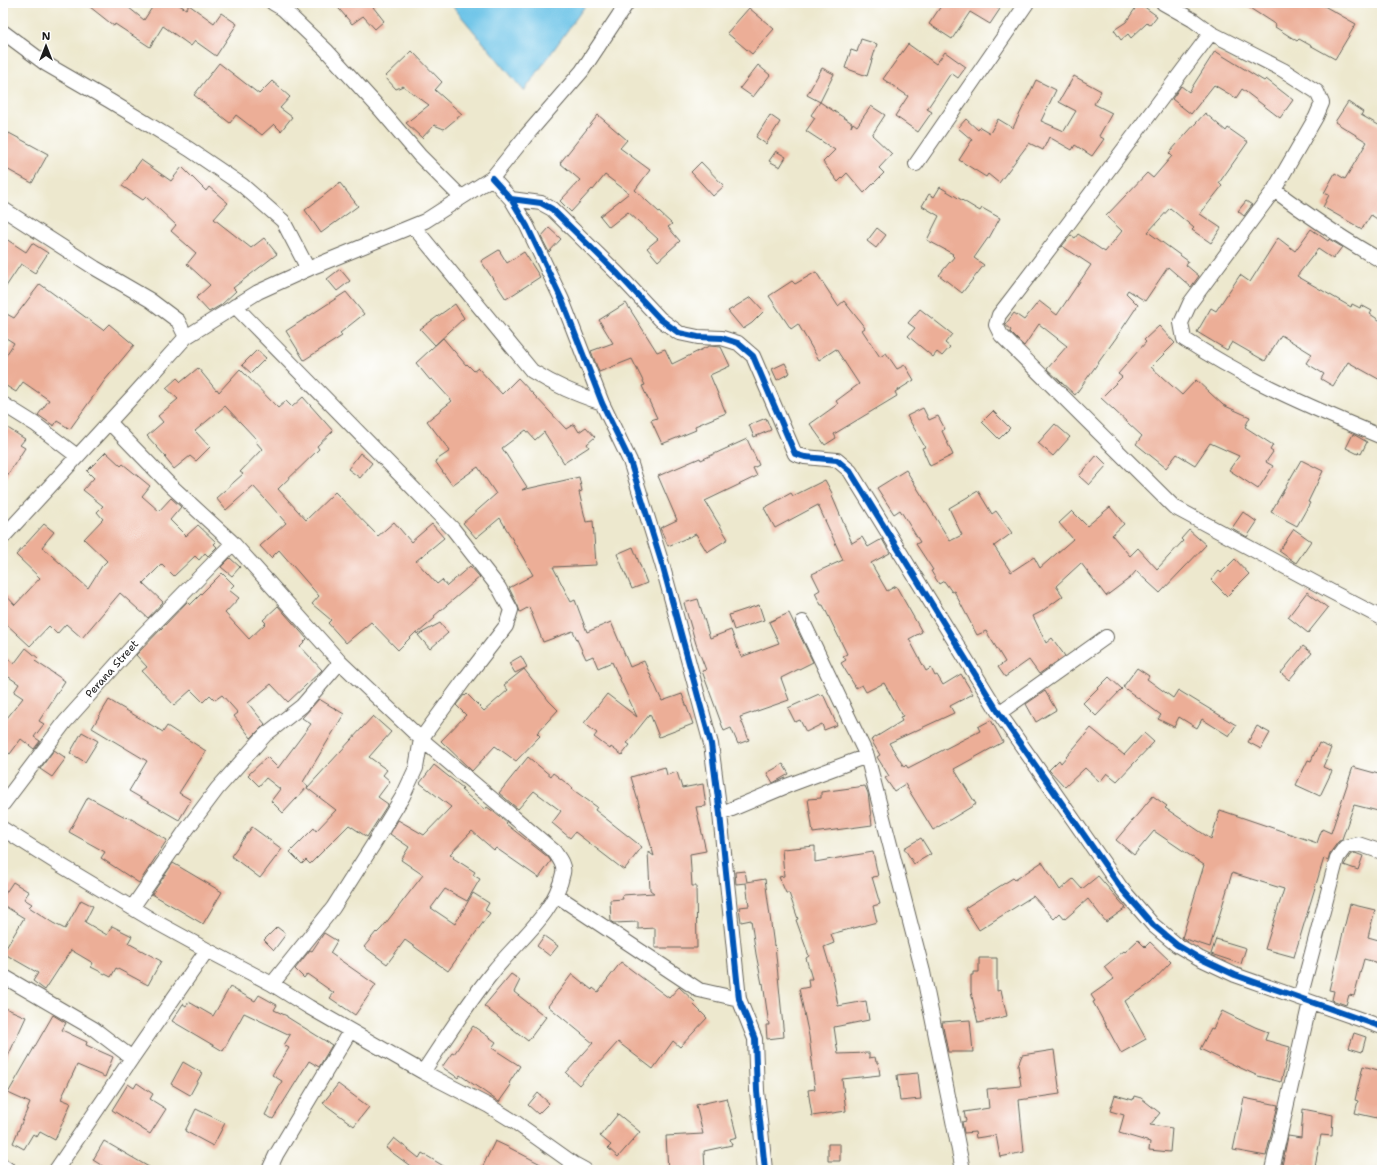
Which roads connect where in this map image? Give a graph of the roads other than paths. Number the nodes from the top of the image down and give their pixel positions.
1 (274, 3) edge
2 (627, 3) edge
3 (1027, 3) edge
4 (1163, 3) edge
5 (3, 32) edge
6 (1210, 32) junction
7 (916, 164) dead end
8 (492, 178) junction
9 (1274, 190) junction
10 (461, 197) junction
11 (511, 199) junction
12 (3, 209) edge
13 (413, 226) junction
14 (1382, 261) edge
15 (308, 269) junction
16 (235, 306) junction
17 (186, 337) junction
18 (3, 404) edge
19 (602, 404) junction
20 (109, 422) junction
21 (1382, 437) edge
22 (77, 456) junction
23 (3, 537) edge
24 (233, 543) junction
25 (1382, 618) edge
26 (803, 622) dead end
27 (1106, 637) dead end
28 (340, 662) junction
29 (999, 712) junction
30 (421, 739) junction
31 (867, 756) junction
32 (3, 804) edge
33 (720, 814) junction
34 (3, 829) edge
35 (1382, 852) edge
36 (556, 895) junction
37 (132, 908) junction
38 (207, 950) junction
39 (3, 976) edge
40 (272, 984) junction
41 (739, 999) junction
42 (1305, 1000) junction
43 (1382, 1027) edge
44 (350, 1031) junction
45 (132, 1058) junction
46 (423, 1072) junction
47 (3, 1166) edge
48 (9, 1170) edge
49 (56, 1170) edge
50 (270, 1170) edge
51 (585, 1170) edge
52 (765, 1170) edge
53 (963, 1170) edge
54 (1272, 1170) edge

1 - 10 street
2 - 8 street
3 - 7 street
4 - 6 street
5 - 15 street
6 - 9 street
6 - 25 street
8 - 10 street
8 - 11 street
9 - 14 street
9 - 21 street
10 - 13 street
11 - 19 street
11 - 29 street
12 - 17 street
13 - 15 street
13 - 19 street
15 - 16 street
16 - 17 street
16 - 30 street
17 - 20 street
18 - 22 street
19 - 33 street
20 - 22 street
20 - 24 street
22 - 23 street
24 - 28 street
24 - 32 street, Perana Street
26 - 31 street
27 - 29 street
28 - 30 street
28 - 37 street
29 - 42 street
30 - 36 street
30 - 40 street
31 - 33 street
31 - 53 street
33 - 41 street
34 - 37 street
35 - 42 street
36 - 41 street
36 - 46 street
37 - 38 street
38 - 40 street
38 - 45 street
39 - 45 street
40 - 44 street
41 - 52 street
42 - 43 street
42 - 54 street
44 - 46 street
44 - 50 street
45 - 49 street
46 - 51 street
47 - 48 street

